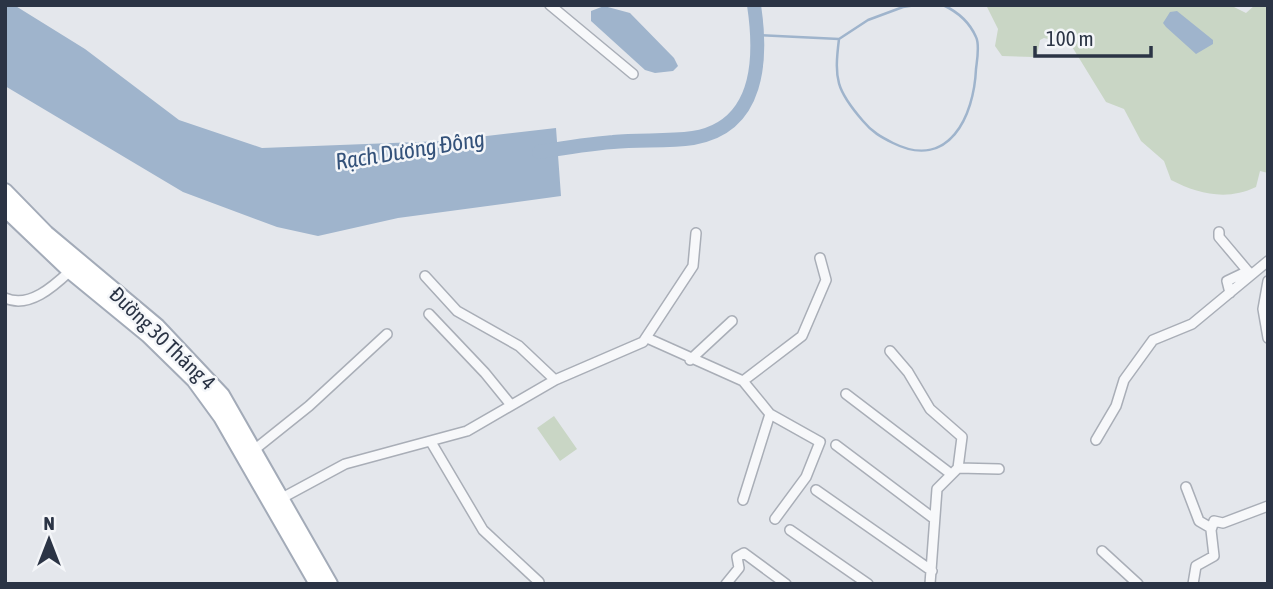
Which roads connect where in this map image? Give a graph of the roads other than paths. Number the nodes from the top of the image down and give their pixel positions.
1 (550, 5) edge
2 (633, 74) dead end
3 (6, 198) edge
4 (1219, 232) dead end
5 (696, 233) dead end
6 (820, 258) dead end
7 (1268, 261) edge
8 (70, 271) junction
9 (1249, 273) junction
10 (425, 276) dead end
11 (1268, 281) edge
12 (5, 298) edge
13 (429, 314) dead end
14 (732, 321) dead end
15 (152, 331) junction
16 (387, 334) dead end
17 (648, 338) junction
18 (1268, 338) edge
19 (890, 351) dead end
20 (690, 360) junction
21 (555, 380) junction
22 (743, 381) junction
23 (846, 394) dead end
24 (511, 405) junction
25 (770, 414) junction
26 (1096, 440) dead end
27 (431, 442) junction
28 (836, 445) dead end
29 (254, 450) junction
30 (999, 468) dead end
31 (954, 471) junction
32 (1186, 487) dead end
33 (816, 490) dead end
34 (743, 500) dead end
35 (277, 501) junction
36 (1268, 506) edge
37 (933, 518) junction
38 (775, 519) dead end
39 (1211, 528) junction
40 (790, 530) dead end
41 (1102, 551) dead end
42 (932, 571) junction
43 (539, 582) edge
44 (317, 584) edge
45 (330, 584) edge
46 (726, 584) edge
47 (786, 584) edge
48 (868, 584) edge
49 (930, 584) edge
50 (1138, 584) edge
51 (1193, 584) edge

1 - 2 street
3 - 8 main road, Đường 30 Tháng 4
3 - 15 main road, Đường 30 Tháng 4
4 - 9 street
5 - 17 street
6 - 22 street
7 - 9 street
8 - 12 street
8 - 15 main road, Đường 30 Tháng 4
9 - 26 street
10 - 21 street
11 - 18 street
13 - 24 street
14 - 20 street
15 - 29 main road, Đường 30 Tháng 4
15 - 35 main road, Đường 30 Tháng 4
16 - 29 street
17 - 20 street
17 - 21 street
19 - 31 street
20 - 22 street
21 - 24 street
22 - 25 street
23 - 31 street
24 - 27 street
25 - 34 street
25 - 38 street
27 - 35 street
27 - 43 street
28 - 37 street
29 - 35 main road, Đường 30 Tháng 4
30 - 31 street
31 - 37 street
32 - 39 street
33 - 42 street
35 - 44 main road, Đường 30 Tháng 4
35 - 45 main road, Đường 30 Tháng 4
36 - 39 street
37 - 42 street
39 - 51 street
40 - 48 street
41 - 50 street
42 - 49 street
46 - 47 street

